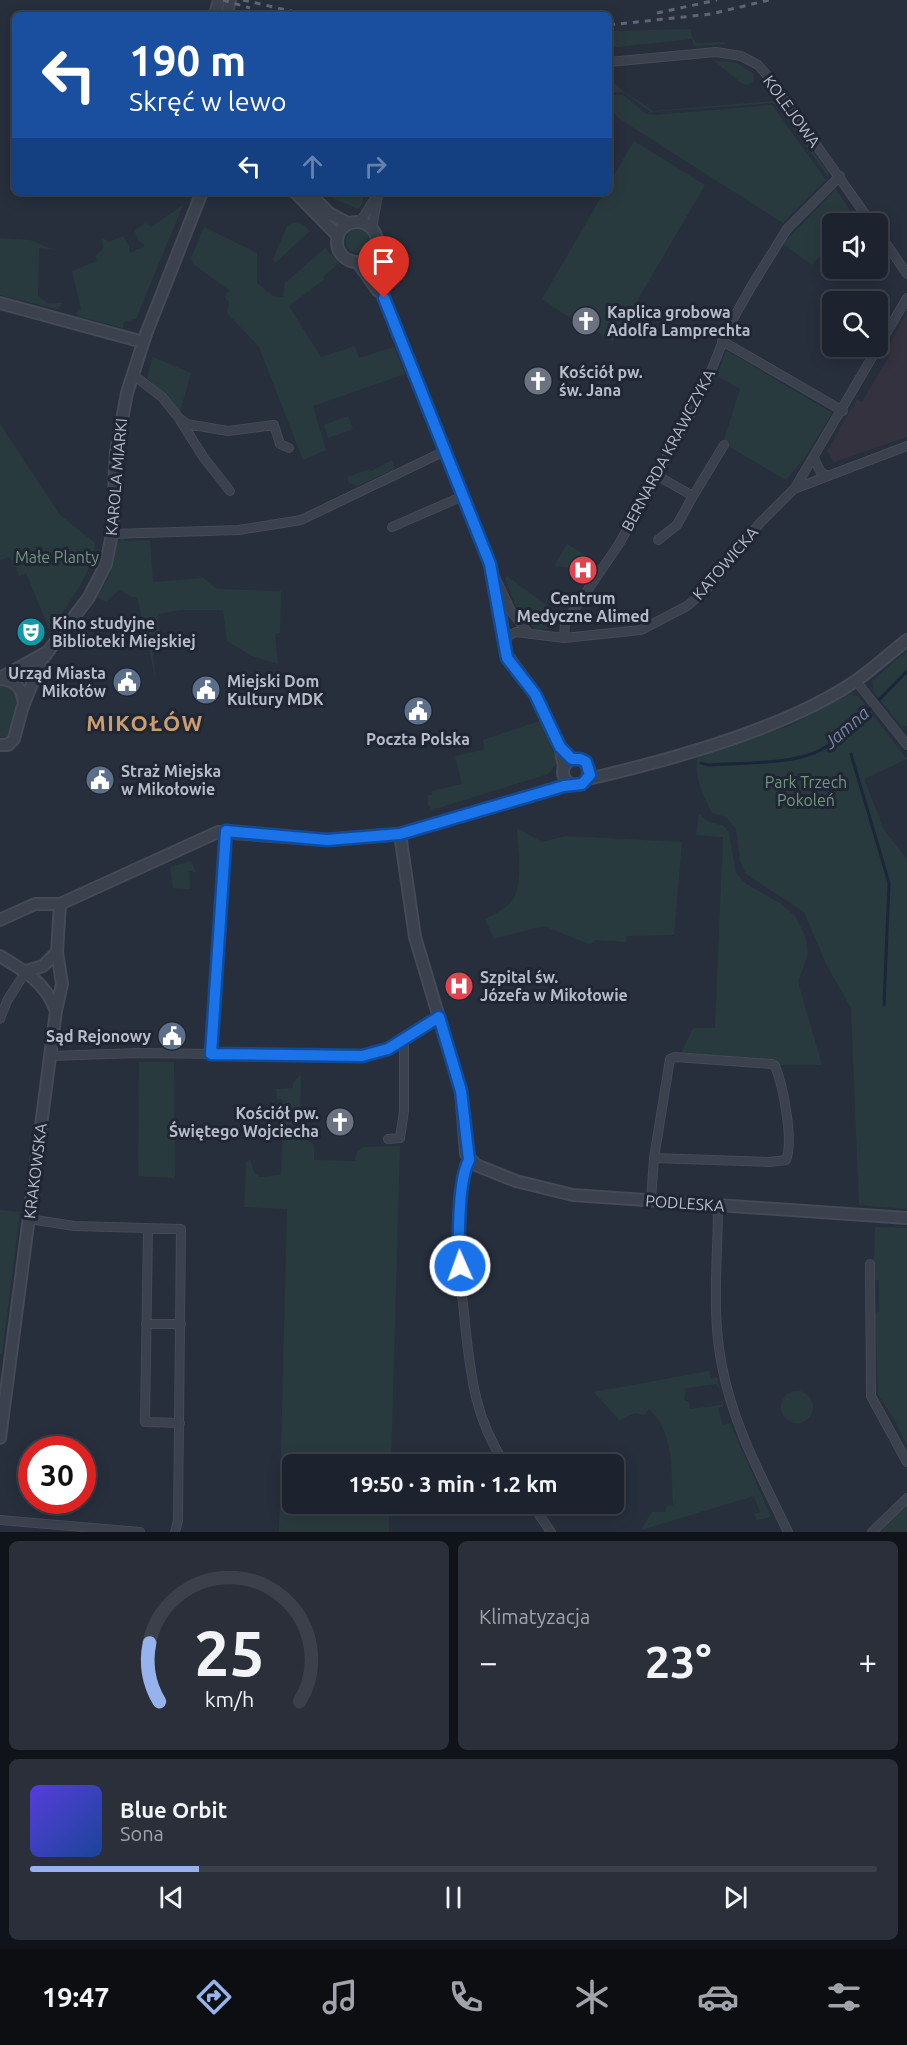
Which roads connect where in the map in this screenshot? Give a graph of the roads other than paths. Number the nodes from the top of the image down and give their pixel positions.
1 (612, 62) edge
2 (840, 176) junction
3 (200, 195) edge
4 (298, 195) edge
5 (311, 195) edge
6 (378, 195) edge
7 (379, 195) edge
8 (865, 213) edge
9 (354, 223) junction
10 (372, 229) junction
11 (338, 237) junction
12 (888, 246) edge
13 (372, 255) junction
14 (358, 263) junction
15 (907, 274) edge
16 (384, 298) junction
17 (907, 298) edge
18 (0, 303) edge
19 (722, 341) junction
20 (143, 342) junction
21 (132, 374) junction
22 (843, 411) junction
23 (179, 418) junction
24 (724, 445) dead end
25 (907, 446) edge
26 (290, 448) dead end
27 (445, 451) junction
28 (814, 458) junction
29 (807, 469) junction
30 (656, 475) junction
31 (827, 476) junction
32 (816, 480) junction
33 (794, 489) junction
34 (230, 490) dead end
35 (462, 496) junction
36 (693, 496) junction
37 (392, 527) dead end
38 (111, 534) junction
39 (658, 540) dead end
40 (492, 573) junction
41 (529, 634) junction
42 (564, 638) junction
43 (907, 640) edge
44 (504, 647) junction
45 (50, 649) junction
46 (0, 678) edge
47 (856, 681) junction
48 (24, 704) junction
49 (904, 734) edge
50 (0, 745) edge
51 (907, 745) edge
52 (560, 747) junction
53 (572, 759) junction
54 (588, 765) junction
55 (563, 769) junction
56 (614, 772) junction
57 (588, 779) junction
58 (571, 784) junction
59 (550, 790) junction
60 (226, 831) junction
61 (400, 834) junction
62 (60, 904) junction
63 (0, 920) edge
64 (57, 952) junction
65 (0, 956) edge
66 (26, 971) junction
67 (56, 1011) junction
68 (439, 1017) junction
69 (0, 1019) edge
70 (404, 1040) junction
71 (211, 1054) junction
72 (50, 1056) junction
73 (388, 1139) dead end
74 (654, 1158) junction
75 (469, 1160) junction
76 (651, 1200) junction
77 (718, 1205) junction
78 (907, 1218) edge
79 (29, 1219) junction
80 (147, 1229) junction
81 (870, 1264) dead end
82 (146, 1324) junction
83 (181, 1324) junction
84 (180, 1423) junction
85 (0, 1438) edge
86 (498, 1454) edge
87 (907, 1462) edge
88 (907, 1498) edge
89 (539, 1514) edge
90 (0, 1520) edge
91 (74, 1529) edge
92 (140, 1532) edge
93 (175, 1532) edge
94 (551, 1532) edge
95 (788, 1532) edge
96 (872, 1532) edge

1 - 2 street, KOLEJOWA
2 - 8 street, KOLEJOWA
2 - 19 street, BERNARDA KRAWCZYKA
3 - 20 street, KAROLA MIARKI
4 - 11 street
5 - 9 street
6 - 9 street
7 - 10 street
9 - 10 street
9 - 11 street
10 - 13 street
11 - 14 street
12 - 15 street
13 - 14 street
13 - 16 street
14 - 16 street
16 - 27 street
17 - 22 street
18 - 20 street
19 - 22 street
19 - 30 street, BERNARDA KRAWCZYKA
20 - 21 street, KAROLA MIARKI
21 - 23 street
21 - 38 street, KAROLA MIARKI
22 - 28 street
23 - 26 street
23 - 34 street
24 - 36 street
25 - 31 street, KATOWICKA
27 - 35 street
27 - 38 street
28 - 29 street
28 - 31 street
29 - 32 street
29 - 33 street
30 - 36 street
30 - 42 street, BERNARDA KRAWCZYKA
31 - 32 street, KATOWICKA
32 - 33 street, KATOWICKA
33 - 42 street, KATOWICKA
35 - 37 street
35 - 40 street
36 - 39 street
38 - 45 street, KAROLA MIARKI
40 - 41 street
40 - 44 street
41 - 42 street, KATOWICKA
41 - 44 street
43 - 47 street
44 - 52 street
45 - 46 street, KAROLA MIARKI
45 - 48 street, KAROLA MIARKI
46 - 48 street
47 - 49 street
47 - 56 street
48 - 50 street, KAROLA MIARKI
49 - 51 street
52 - 53 street
52 - 55 street
53 - 54 street
53 - 55 street
54 - 56 street
54 - 57 street
55 - 58 street
55 - 59 street
56 - 57 street
57 - 58 street
58 - 59 street
59 - 61 street
60 - 61 street
60 - 62 street
60 - 71 street
61 - 68 street
62 - 63 street
62 - 64 street, KRAKOWSKA
64 - 66 street
64 - 67 street, KRAKOWSKA
65 - 66 street
66 - 67 street
66 - 69 street
67 - 72 street, KRAKOWSKA
68 - 70 street
68 - 75 street
70 - 71 street
70 - 73 street
71 - 72 street
72 - 79 street, KRAKOWSKA
74 - 74 street
74 - 76 street
75 - 76 street, PODLESKA
75 - 86 street
76 - 77 street, PODLESKA
77 - 78 street, PODLESKA
77 - 95 street
79 - 80 street
79 - 85 street, KRAKOWSKA
80 - 82 street
80 - 83 street
81 - 87 street
82 - 83 street
82 - 84 street
83 - 84 street
84 - 93 street
88 - 96 street
89 - 94 street
90 - 91 street
91 - 92 street

